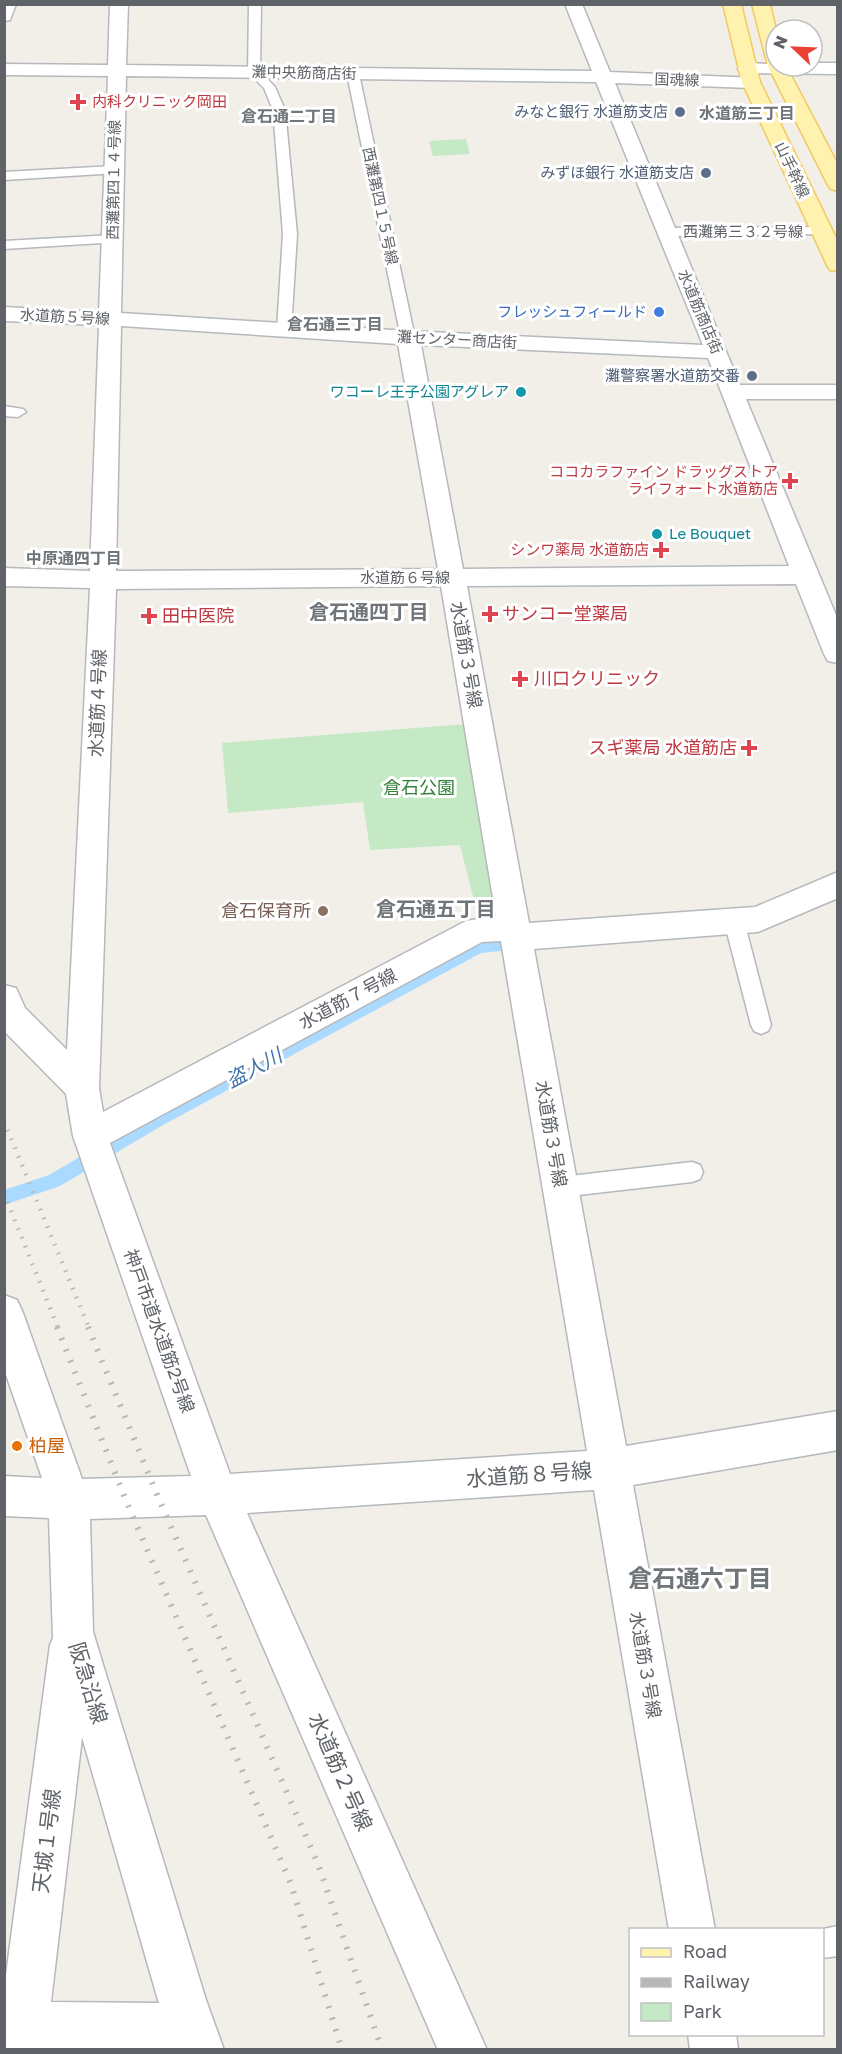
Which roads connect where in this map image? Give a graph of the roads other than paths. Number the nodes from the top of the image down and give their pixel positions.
1 (7, 4) edge
2 (119, 4) edge
3 (255, 4) edge
4 (573, 4) edge
5 (732, 4) edge
6 (4, 16) edge
7 (4, 69) edge
8 (764, 70) edge
9 (116, 71) junction
10 (254, 72) junction
11 (353, 74) junction
12 (749, 75) junction
13 (603, 77) junction
14 (783, 78) edge
15 (114, 170) junction
16 (4, 176) edge
17 (837, 185) edge
18 (820, 231) junction
19 (666, 232) junction
20 (113, 239) junction
21 (4, 245) edge
22 (837, 265) edge
23 (4, 314) edge
24 (118, 319) junction
25 (284, 330) junction
26 (408, 338) junction
27 (717, 352) junction
28 (731, 392) junction
29 (837, 392) edge
30 (806, 575) junction
31 (4, 577) edge
32 (453, 577) junction
33 (103, 580) junction
34 (837, 654) edge
35 (837, 884) edge
36 (734, 921) junction
37 (516, 932) junction
38 (4, 998) edge
39 (761, 1025) dead end
40 (82, 1088) junction
41 (94, 1148) junction
42 (692, 1172) dead end
43 (561, 1187) junction
44 (4, 1313) edge
45 (837, 1430) edge
46 (610, 1469) junction
47 (218, 1495) junction
48 (4, 1496) edge
49 (69, 1499) junction
50 (72, 1632) junction
51 (692, 1928) edge
52 (23, 2038) edge
53 (196, 2038) edge
54 (463, 2049) edge

1 - 6 street
2 - 9 street, 西灘第四１４号線
3 - 10 lane
4 - 13 street, 水道筋商店街
5 - 12 main road, 山手幹線
7 - 9 street, 灘中央筋商店街
8 - 12 street, 国魂線
9 - 10 street, 灘中央筋商店街
9 - 15 street, 西灘第四１４号線
10 - 11 street, 灘中央筋商店街
10 - 25 lane
11 - 13 street, 灘中央筋商店街
11 - 26 lane, 西灘第四１５号線
12 - 13 street, 国魂線
12 - 18 main road, 山手幹線
13 - 19 street, 水道筋商店街
14 - 17 main road, 山手幹線
15 - 16 lane
15 - 20 street, 西灘第四１４号線
18 - 19 lane, 西灘第三３２号線
18 - 22 main road, 山手幹線
19 - 27 street, 水道筋商店街
20 - 21 lane
20 - 24 street, 西灘第四１４号線
23 - 24 street, 水道筋５号線
24 - 25 street, 灘センター商店街
24 - 33 street, 水道筋４号線
25 - 26 street, 灘センター商店街
26 - 27 street, 灘センター商店街
26 - 32 street, 水道筋３号線
27 - 28 street, 水道筋商店街
28 - 29 street
28 - 30 street, 水道筋商店街
30 - 32 street, 水道筋６号線
30 - 34 street, 水道筋商店街
31 - 33 street, 水道筋６号線
32 - 33 street, 水道筋６号線
32 - 37 street, 水道筋３号線
33 - 40 street, 水道筋４号線
35 - 36 street, 水道筋７号線
36 - 37 street, 水道筋７号線
36 - 39 lane
37 - 41 street, 水道筋７号線
37 - 43 street, 水道筋３号線
38 - 40 street
40 - 41 street, 神戸市道水道筋2号線
41 - 47 street, 神戸市道水道筋2号線
42 - 43 lane
43 - 46 street, 水道筋３号線
44 - 49 street, 阪急沿線
45 - 46 street, 水道筋８号線
46 - 47 street, 水道筋８号線
46 - 51 street, 水道筋３号線
47 - 49 street, 水道筋８号線
47 - 54 street, 水道筋２号線
48 - 49 street, 水道筋８号線
49 - 50 street, 阪急沿線
50 - 52 street, 天城１号線
50 - 53 street, 阪急沿線
52 - 53 street

